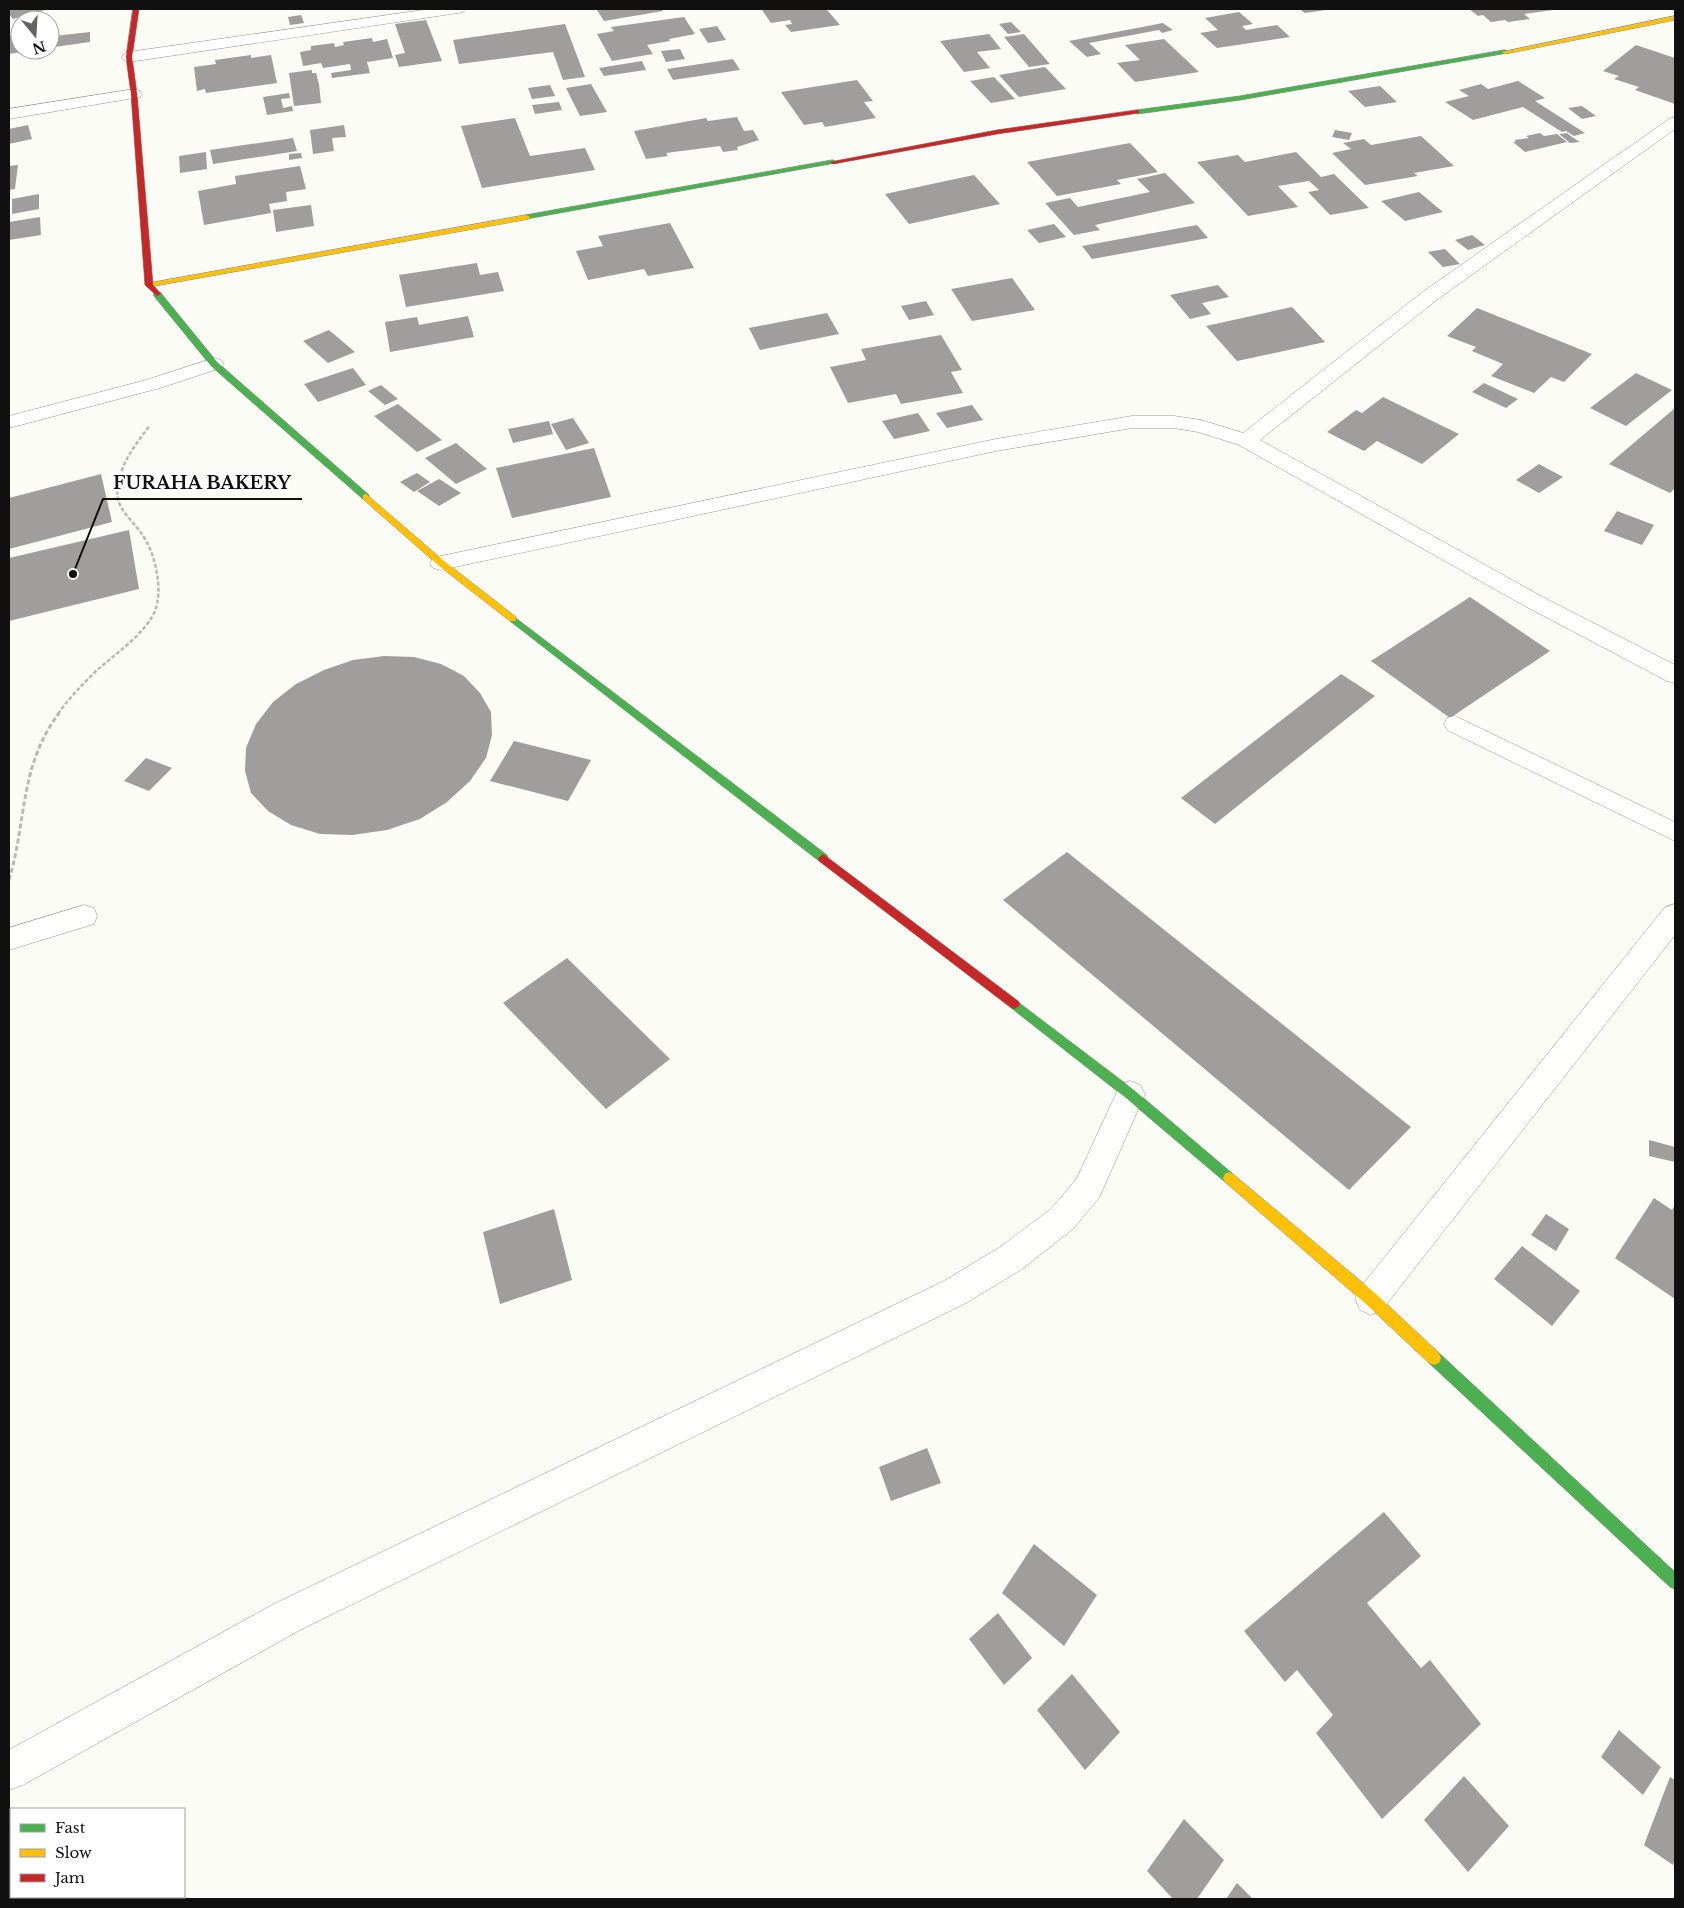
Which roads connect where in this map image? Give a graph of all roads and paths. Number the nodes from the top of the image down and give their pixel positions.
1 (136, 9) edge
2 (458, 9) edge
3 (1675, 18) edge
4 (129, 57) junction
5 (134, 94) junction
6 (9, 114) edge
7 (1675, 122) edge
8 (148, 285) junction
9 (214, 364) junction
10 (153, 384) junction
11 (9, 422) edge
12 (1246, 441) junction
13 (441, 563) junction
14 (1675, 675) edge
15 (1455, 724) dead end
16 (1675, 832) edge
17 (9, 880) edge
18 (1675, 915) edge
19 (84, 916) dead end
20 (9, 939) edge
21 (1130, 1094) junction
22 (1371, 1299) junction
23 (1675, 1582) edge
24 (9, 1771) edge

1 - 4 street
2 - 4 street
3 - 8 street
4 - 5 street
5 - 6 street
5 - 8 street
7 - 12 street
8 - 9 street
9 - 10 street
9 - 13 street
10 - 11 street
10 - 17 path
12 - 13 street
12 - 14 street
13 - 21 street
15 - 16 lane
18 - 22 street
19 - 20 street
21 - 22 street
21 - 24 street
22 - 23 street

